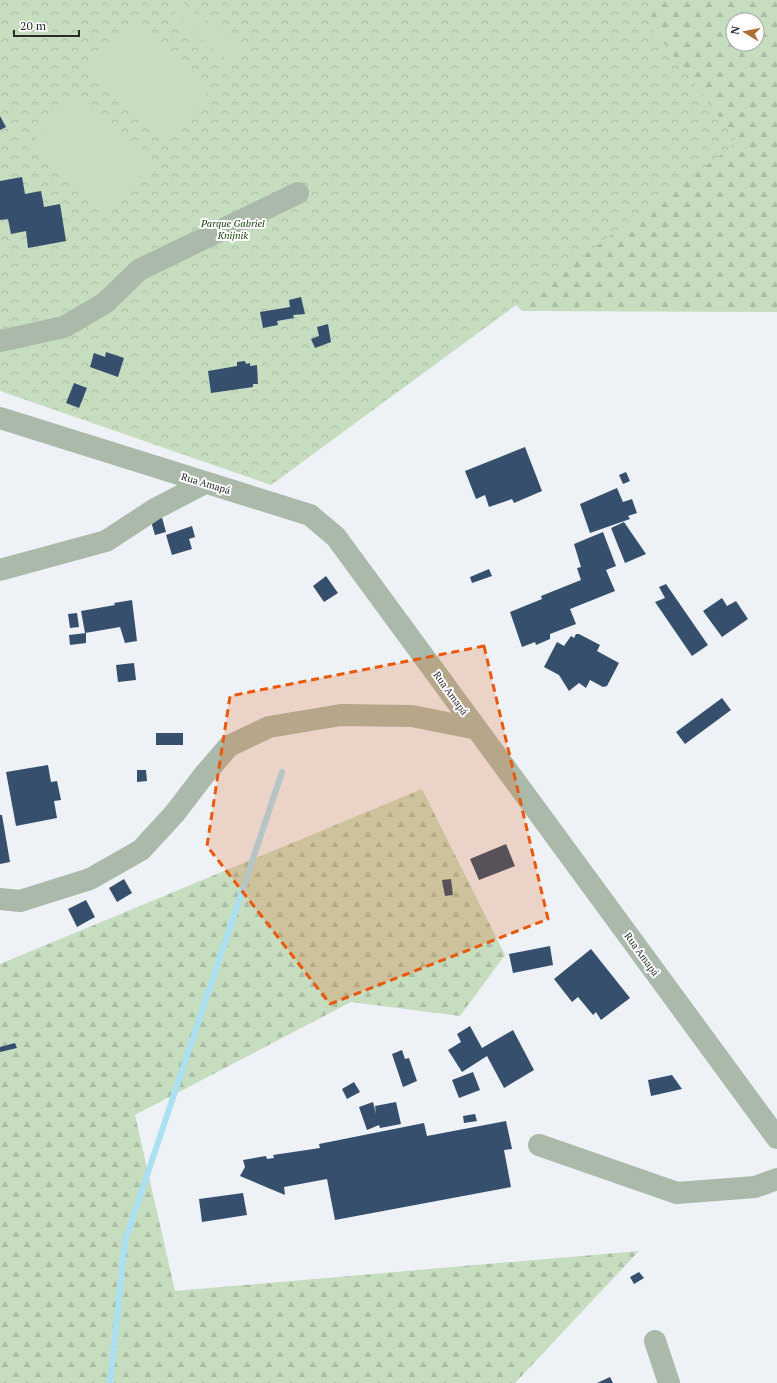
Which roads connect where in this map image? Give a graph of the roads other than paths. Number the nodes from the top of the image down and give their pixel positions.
1 (298, 193) dead end
2 (0, 341) edge
3 (0, 418) edge
4 (205, 483) junction
5 (0, 570) edge
6 (477, 729) junction
7 (0, 899) edge
8 (777, 1138) edge
9 (539, 1145) dead end
10 (777, 1179) edge
11 (655, 1341) dead end
12 (669, 1383) edge

1 - 2 street
3 - 4 street, Rua Amapá
4 - 5 street
4 - 6 street, Rua Amapá
6 - 7 street
6 - 8 street, Rua Amapá
9 - 10 street
11 - 12 street

